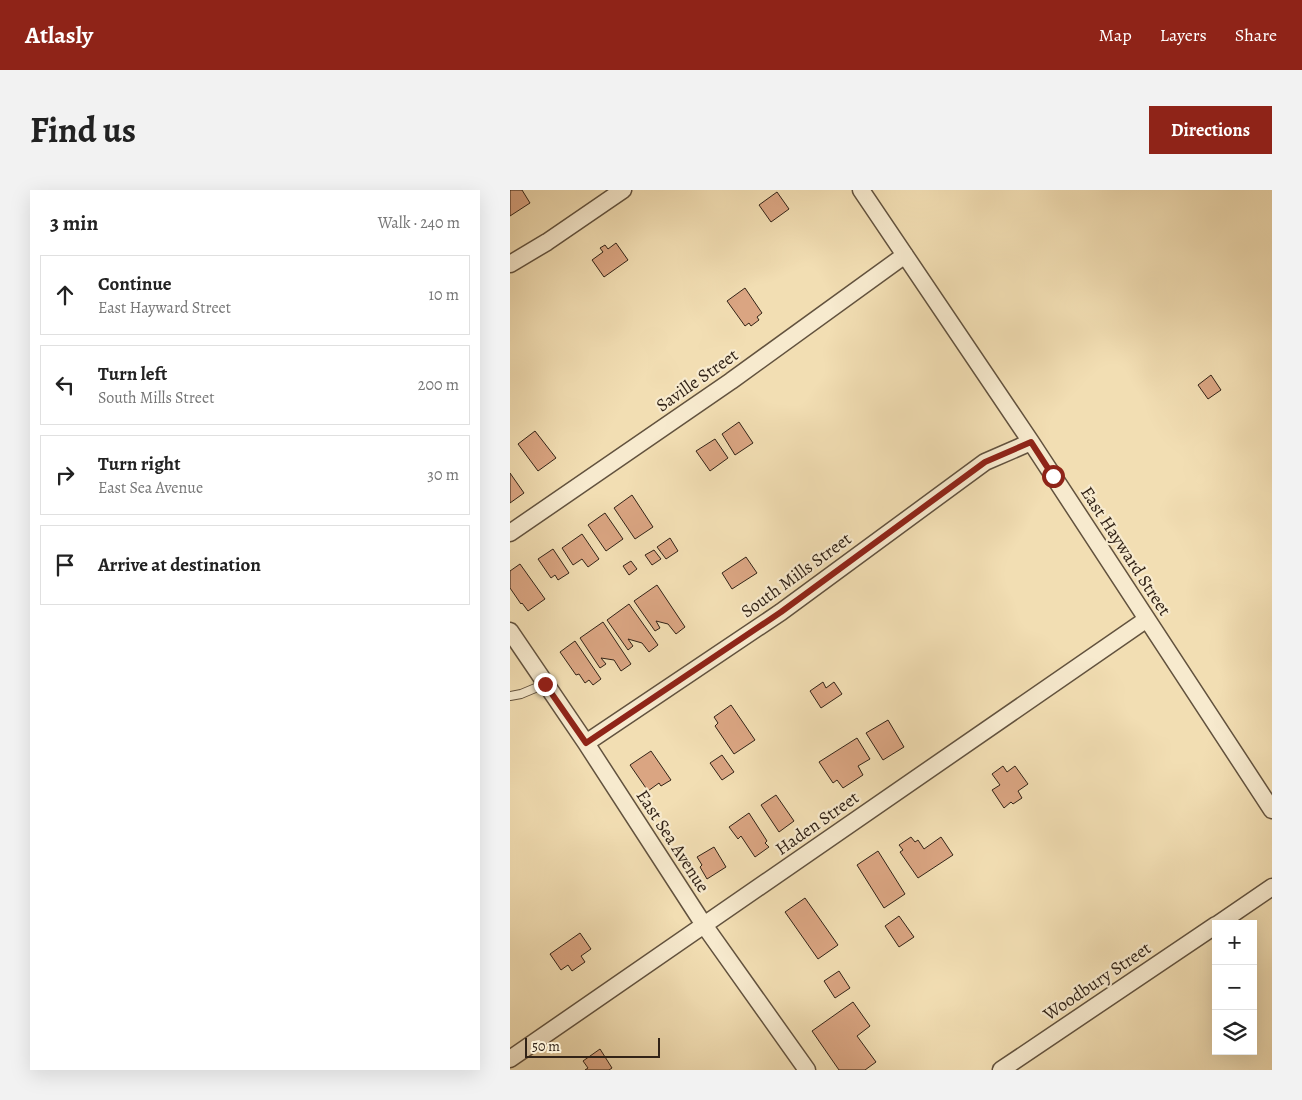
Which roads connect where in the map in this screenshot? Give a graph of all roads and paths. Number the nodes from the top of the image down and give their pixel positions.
1 (623, 190) edge
2 (861, 190) edge
3 (905, 255) junction
4 (510, 264) edge
5 (1031, 442) junction
6 (510, 534) edge
7 (1147, 619) junction
8 (510, 631) edge
9 (545, 684) junction
10 (510, 696) edge
11 (586, 743) junction
12 (1272, 810) edge
13 (1272, 888) edge
14 (1224, 920) edge
15 (704, 925) junction
16 (1212, 928) edge
17 (510, 1059) edge
18 (807, 1070) edge
19 (1001, 1070) edge

1 - 4 street
2 - 3 street, East Hayward Street
3 - 5 street, East Hayward Street
3 - 6 street, Saville Street
5 - 7 street, East Hayward Street
5 - 11 street, South Mills Street
7 - 12 street, East Hayward Street
7 - 15 street, Haden Street
8 - 9 street, East Sea Avenue
9 - 10 lane
9 - 11 street, East Sea Avenue
11 - 15 street, East Sea Avenue
13 - 14 street, Woodbury Street
15 - 17 street, Haden Street
15 - 18 street, East Sea Avenue
16 - 19 street, Woodbury Street

